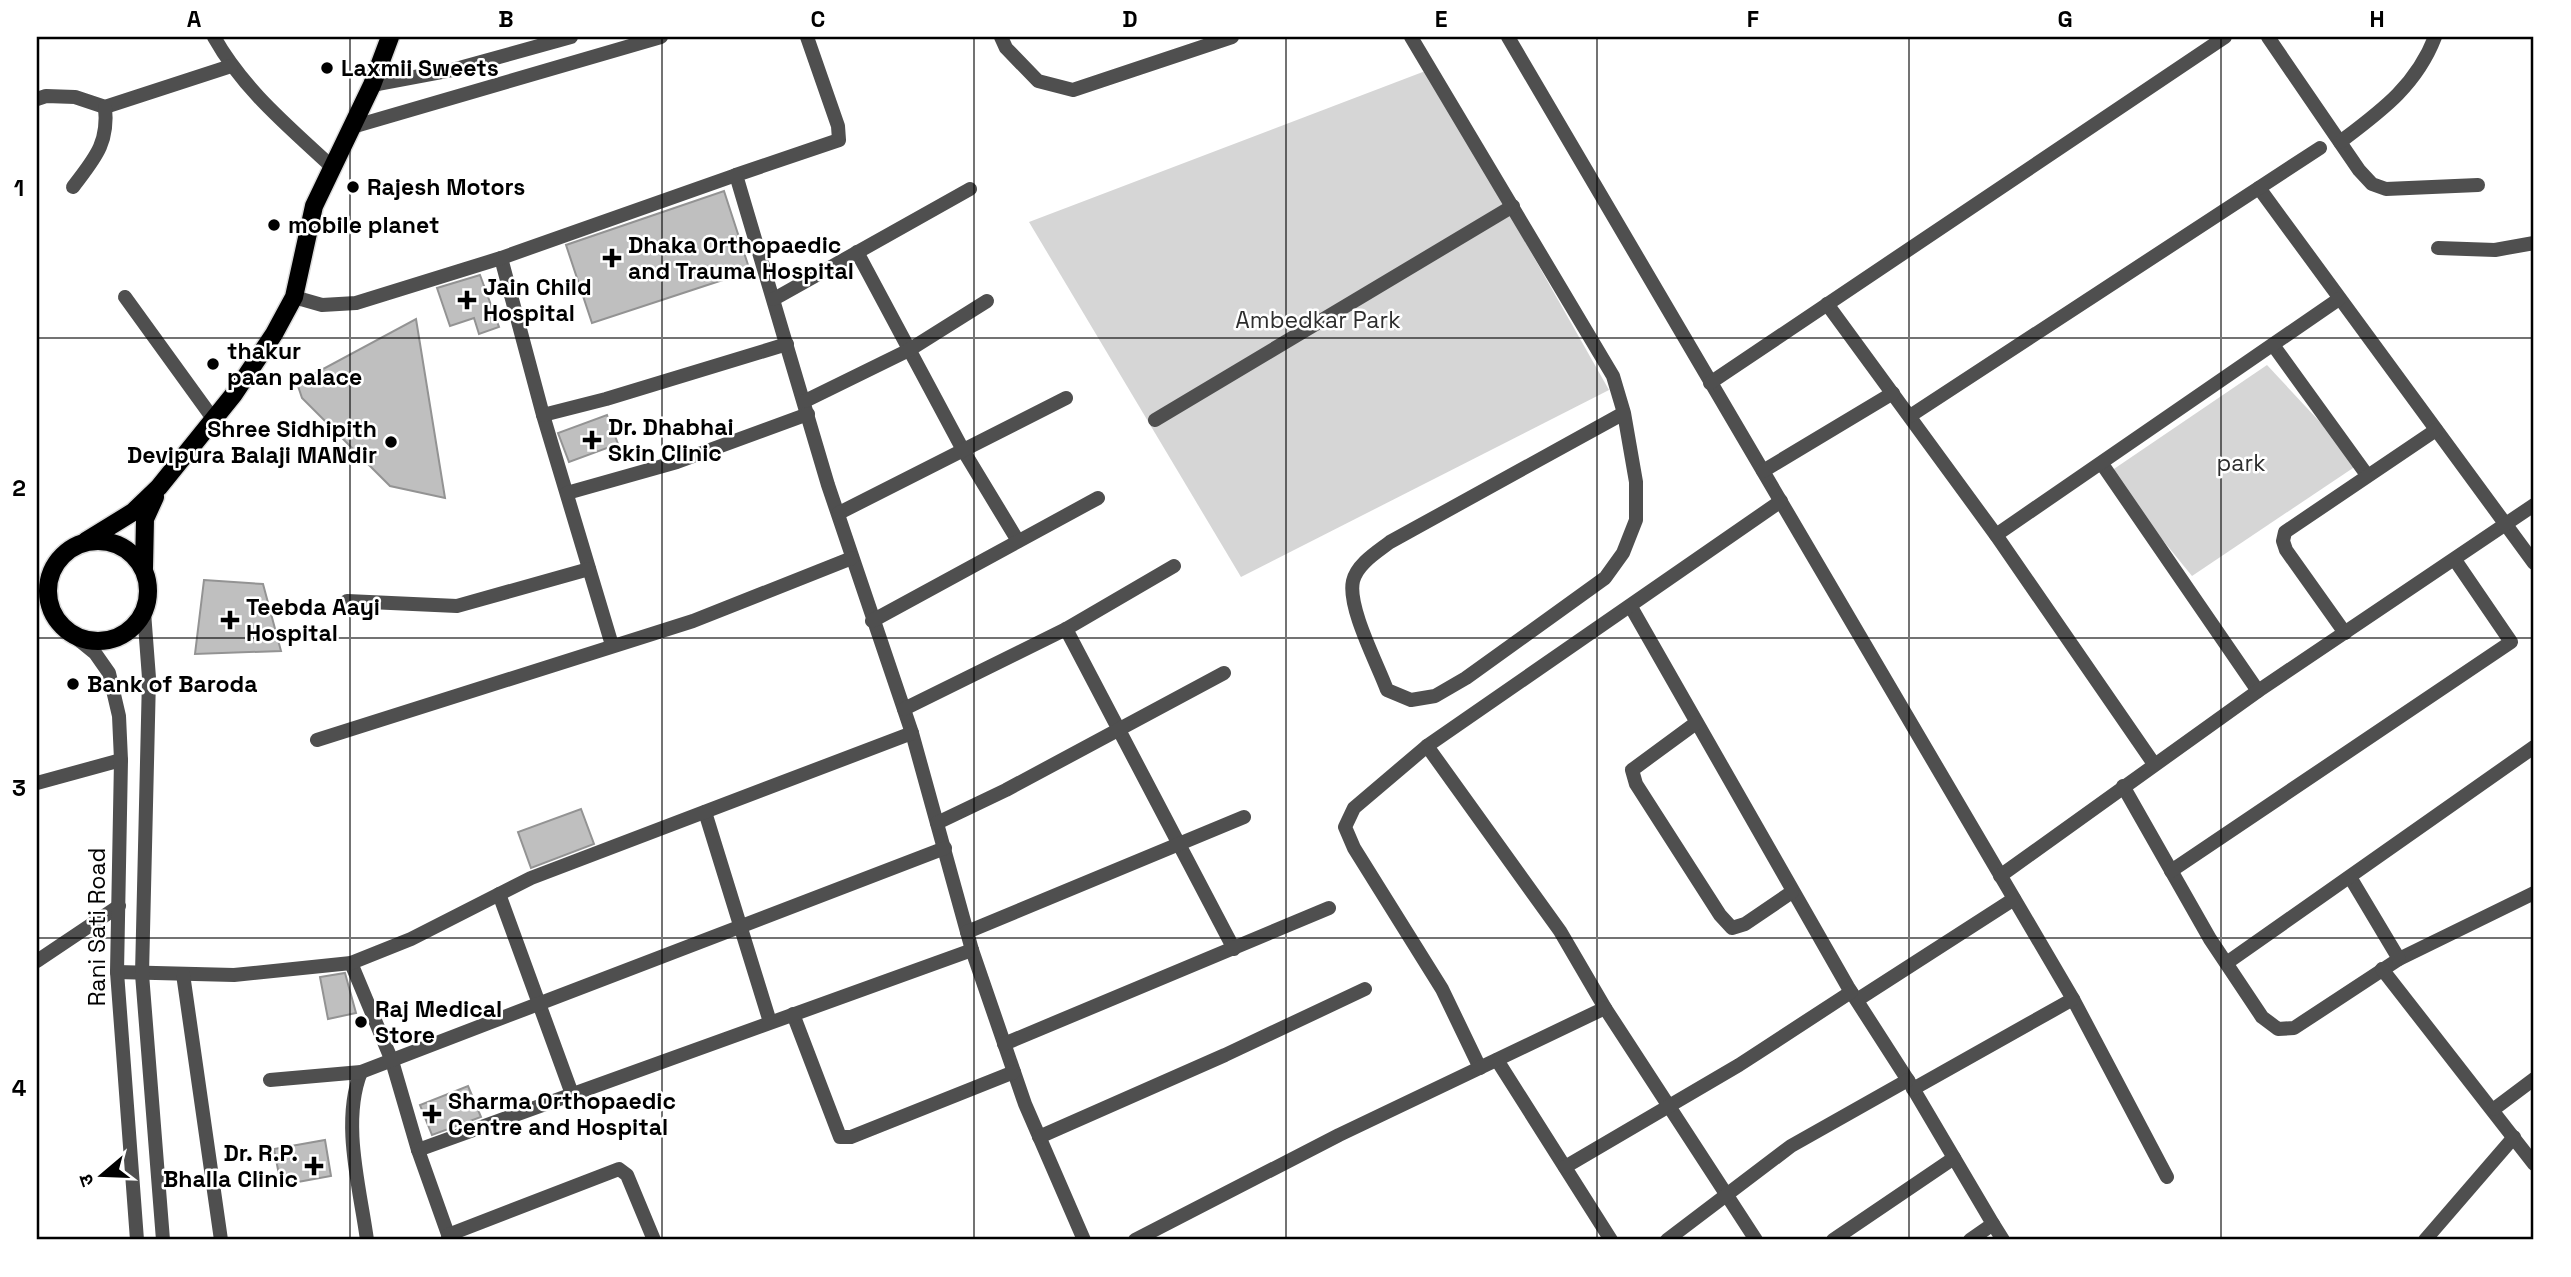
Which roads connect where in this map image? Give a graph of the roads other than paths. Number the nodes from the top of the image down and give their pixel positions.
1 (214, 37) edge
2 (390, 37) edge
3 (571, 37) edge
4 (661, 37) edge
5 (807, 37) edge
6 (1001, 37) edge
7 (1232, 37) edge
8 (1411, 37) edge
9 (1508, 37) edge
10 (2225, 37) edge
11 (2268, 37) edge
12 (2435, 37) edge
13 (230, 66) junction
14 (372, 85) junction
15 (37, 99) edge
16 (105, 107) junction
17 (352, 127) junction
18 (2340, 142) junction
19 (2320, 148) dead end
20 (331, 166) junction
21 (736, 175) junction
22 (2478, 185) dead end
23 (74, 187) dead end
24 (2259, 188) junction
25 (970, 189) dead end
26 (1513, 206) junction
27 (2534, 243) edge
28 (2438, 248) dead end
29 (857, 252) junction
30 (500, 258) junction
31 (125, 297) dead end
32 (294, 297) junction
33 (774, 299) junction
34 (2339, 299) junction
35 (987, 301) dead end
36 (1827, 304) junction
37 (788, 344) junction
38 (2273, 345) junction
39 (909, 350) junction
40 (1710, 383) junction
41 (1893, 393) junction
42 (1066, 398) dead end
43 (806, 407) junction
44 (1624, 413) junction
45 (543, 415) junction
46 (1910, 416) junction
47 (214, 420) junction
48 (1155, 420) dead end
49 (2436, 429) junction
50 (963, 450) junction
51 (2102, 464) junction
52 (1763, 471) junction
53 (2367, 475) junction
54 (159, 487) junction
55 (567, 493) junction
56 (1098, 498) dead end
57 (1781, 501) junction
58 (2534, 505) edge
59 (839, 513) junction
60 (2507, 526) junction
61 (1996, 535) junction
62 (86, 541) junction
63 (1018, 541) junction
64 (66, 551) junction
65 (852, 558) junction
66 (2455, 560) junction
67 (2534, 564) edge
68 (37, 565) edge
69 (1174, 566) dead end
70 (144, 568) junction
71 (589, 569) junction
72 (347, 601) dead end
73 (37, 606) edge
74 (1631, 607) junction
75 (144, 612) junction
76 (54, 613) junction
77 (872, 621) junction
78 (1066, 629) junction
79 (68, 631) junction
80 (2345, 633) junction
81 (612, 645) junction
82 (1224, 673) dead end
83 (2258, 691) junction
84 (904, 709) junction
85 (1696, 723) junction
86 (1120, 730) junction
87 (912, 733) junction
88 (317, 740) dead end
89 (1427, 746) junction
90 (2534, 747) edge
91 (121, 760) junction
92 (2154, 764) junction
93 (37, 783) edge
94 (2123, 786) junction
95 (705, 813) junction
96 (1244, 817) dead end
97 (937, 823) junction
98 (1181, 844) junction
99 (944, 848) junction
100 (2171, 871) junction
101 (2000, 876) junction
102 (2350, 877) junction
103 (1792, 892) junction
104 (2534, 893) edge
105 (499, 894) junction
106 (2014, 899) junction
107 (119, 906) junction
108 (1329, 908) dead end
109 (742, 923) junction
110 (967, 932) junction
111 (1234, 949) junction
112 (972, 950) junction
113 (2399, 959) junction
114 (37, 961) edge
115 (2228, 962) junction
116 (351, 963) junction
117 (2382, 969) junction
118 (117, 972) junction
119 (142, 974) junction
120 (183, 974) junction
121 (1365, 989) dead end
122 (1854, 996) junction
123 (2073, 999) junction
124 (539, 1003) junction
125 (1605, 1008) junction
126 (793, 1014) junction
127 (771, 1022) junction
128 (1004, 1044) junction
129 (1497, 1060) junction
130 (392, 1061) junction
131 (1480, 1068) junction
132 (362, 1072) junction
133 (1014, 1072) junction
134 (2534, 1079) edge
135 (270, 1080) dead end
136 (1911, 1084) junction
137 (572, 1094) junction
138 (1669, 1107) junction
139 (2494, 1109) junction
140 (2514, 1137) junction
141 (1039, 1138) junction
142 (418, 1150) junction
143 (1954, 1158) junction
144 (2534, 1164) edge
145 (1565, 1167) junction
146 (2167, 1177) dead end
147 (1727, 1195) junction
148 (1993, 1224) junction
149 (449, 1238) edge
150 (135, 1240) edge
151 (163, 1240) edge
152 (221, 1240) edge
153 (367, 1240) edge
154 (654, 1240) edge
155 (1084, 1240) edge
156 (1135, 1240) edge
157 (1611, 1240) edge
158 (1667, 1240) edge
159 (1756, 1240) edge
160 (1833, 1240) edge
161 (1970, 1240) edge
162 (2003, 1240) edge
163 (2425, 1240) edge

1 - 13 street
2 - 14 main road
3 - 14 street
4 - 17 street
5 - 21 street
6 - 7 street
8 - 26 street
9 - 40 street
10 - 36 street
11 - 18 street
12 - 18 street
13 - 16 street
13 - 20 street
14 - 17 main road
15 - 16 street
16 - 23 street
17 - 20 main road
18 - 22 street
19 - 24 street
20 - 32 main road
21 - 30 street
21 - 33 street
24 - 34 street
24 - 46 street
25 - 29 street
26 - 44 street
26 - 48 street
27 - 28 street
29 - 33 street
29 - 39 street
30 - 32 street
30 - 45 street
31 - 47 street
32 - 47 main road
33 - 37 street
34 - 38 street
34 - 49 street
35 - 39 street
36 - 40 street
36 - 41 street
37 - 43 street
37 - 45 street
38 - 51 street
38 - 53 street
39 - 43 street
39 - 50 street
40 - 52 street
41 - 46 street
41 - 52 street
42 - 50 street
43 - 55 street
43 - 59 street
44 - 44 street
45 - 55 street
46 - 61 street
47 - 54 main road
49 - 53 street
49 - 60 street
50 - 59 street
50 - 63 street
51 - 61 street
51 - 83 street
52 - 57 street
53 - 80 street
54 - 62 main road
54 - 70 main road
55 - 71 street
56 - 63 street
57 - 74 street
57 - 101 street
58 - 60 street
59 - 65 street
60 - 66 street
60 - 67 street
61 - 92 street
62 - 64 main road
62 - 70 main road
63 - 77 street
64 - 68 main road
64 - 76 main road
65 - 77 street
65 - 81 street
66 - 80 street
66 - 100 street
69 - 78 street
70 - 75 main road
71 - 72 street
71 - 81 street
73 - 76 main road
74 - 85 street
74 - 89 street
75 - 79 main road
75 - 119 street
76 - 79 main road
77 - 84 street
78 - 84 street
78 - 86 street
79 - 91 street, Rani Sati Road
80 - 83 street
81 - 88 street
82 - 86 street
83 - 92 street
84 - 87 street
85 - 103 street
85 - 103 street
86 - 97 street
86 - 98 street
87 - 95 street
87 - 97 street
89 - 125 street
89 - 131 street
90 - 102 street
91 - 93 street
91 - 107 street, Rani Sati Road
92 - 94 street
94 - 100 street
94 - 101 street
95 - 105 street
95 - 109 street
96 - 98 street
97 - 99 street
98 - 110 street
98 - 111 street
99 - 109 street
99 - 110 street
100 - 115 street
101 - 106 street
102 - 113 street
102 - 115 street
103 - 122 street
104 - 113 street
105 - 116 street
105 - 124 street
106 - 122 street
106 - 123 street
107 - 114 street
107 - 118 street, Rani Sati Road
108 - 111 street
109 - 124 street
109 - 127 street
110 - 112 street
111 - 128 street
112 - 126 street
112 - 128 street
113 - 117 street
115 - 117 street
116 - 120 street
116 - 130 street
117 - 139 street
118 - 119 street
118 - 150 street, Rani Sati Road
119 - 120 street
119 - 151 street
120 - 152 street
121 - 141 street
122 - 136 street
122 - 138 street
123 - 136 street
123 - 146 street
124 - 130 street
124 - 137 street
125 - 129 street
125 - 138 street
126 - 127 street
126 - 133 street
127 - 137 street
128 - 133 street
129 - 131 street
129 - 145 street
130 - 132 street
130 - 142 street
131 - 156 street
132 - 135 street
132 - 153 street
133 - 141 street
134 - 139 street
136 - 143 street
136 - 147 street
137 - 142 street
138 - 145 street
138 - 147 street
139 - 140 street
140 - 144 street
140 - 163 street
141 - 155 street
142 - 149 street
143 - 148 street
143 - 160 street
145 - 157 street
147 - 158 street
147 - 159 street
148 - 161 street
148 - 162 street
149 - 154 street

